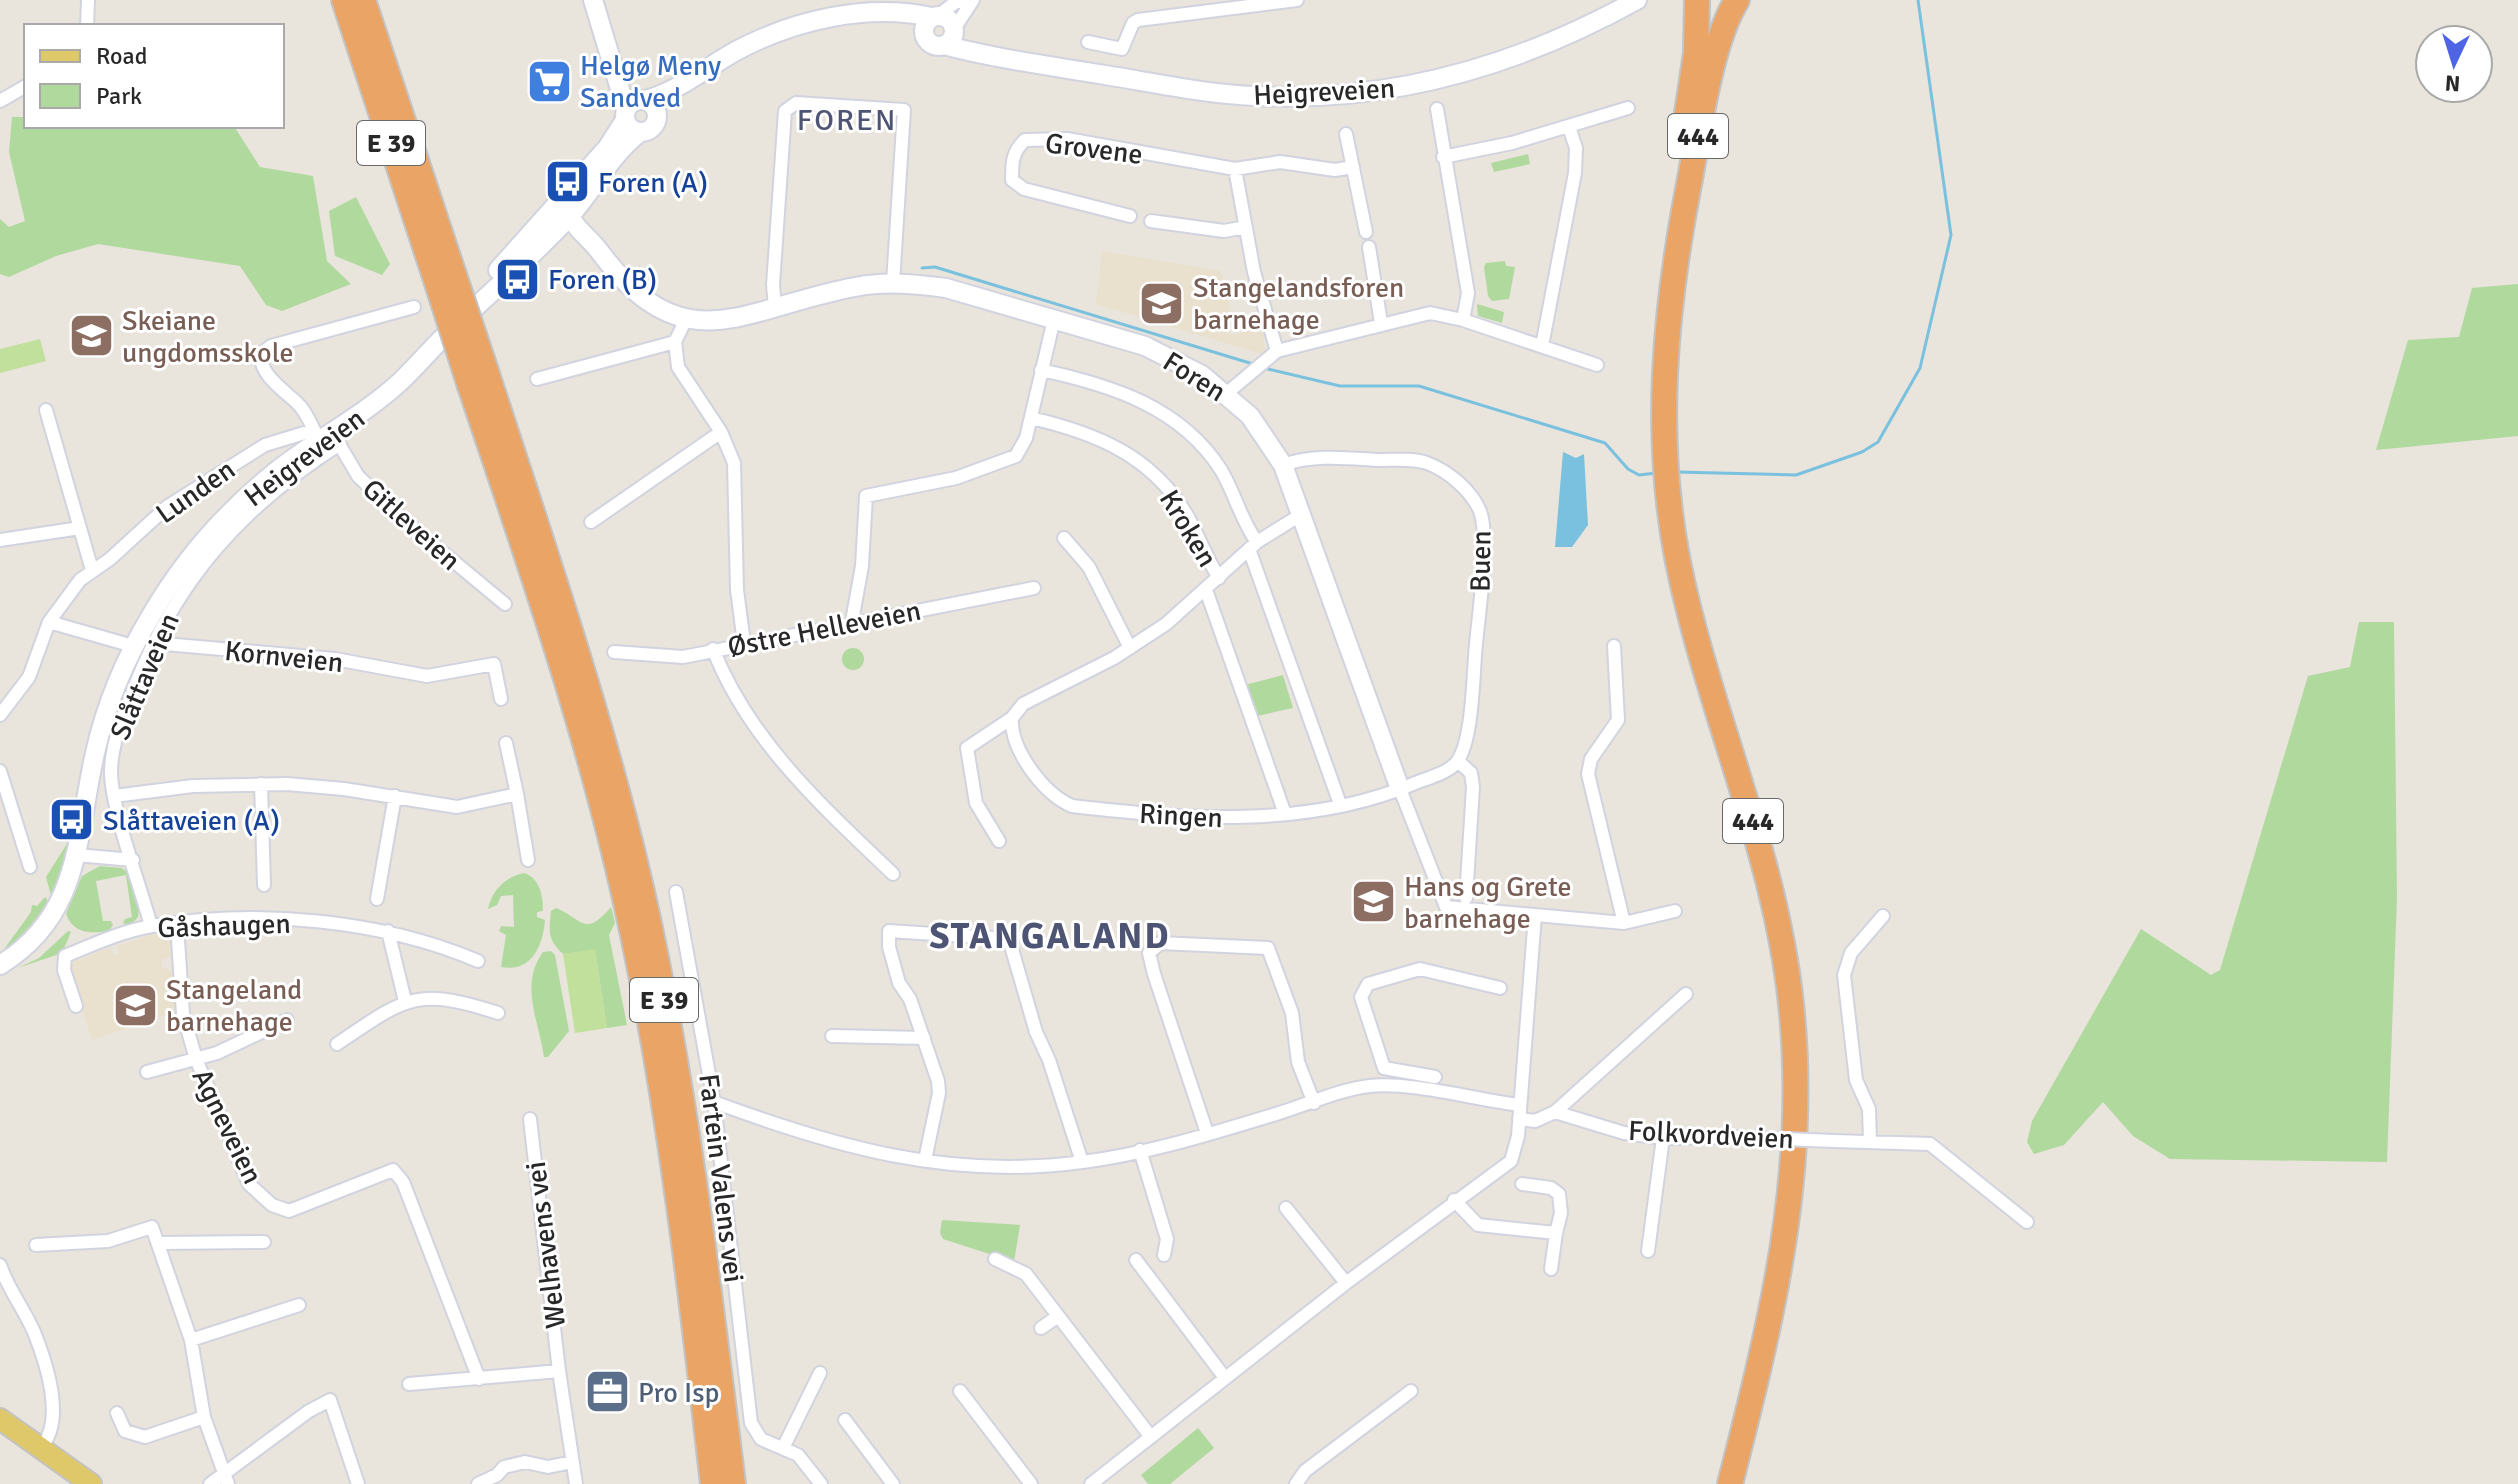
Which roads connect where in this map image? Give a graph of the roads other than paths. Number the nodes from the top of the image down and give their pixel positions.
1 (88, 0) edge
2 (344, 0) edge
3 (363, 0) edge
4 (593, 0) edge
5 (971, 0) edge
6 (1297, 0) edge
7 (1637, 0) edge
8 (1697, 0) edge
9 (1737, 0) edge
10 (1230, 4) edge
11 (881, 14) junction
12 (934, 16) junction
13 (87, 24) edge
14 (924, 35) junction
15 (951, 35) junction
16 (1088, 42) dead end
17 (707, 69) junction
18 (24, 87) edge
19 (0, 101) edge
20 (634, 107) junction
21 (1628, 108) dead end
22 (1437, 109) dead end
23 (658, 115) junction
24 (1569, 127) junction
25 (639, 133) junction
26 (1346, 134) dead end
27 (1443, 157) junction
28 (1353, 167) junction
29 (1235, 169) junction
30 (570, 207) junction
31 (1104, 211) junction
32 (1130, 216) dead end
33 (1151, 221) dead end
34 (1102, 226) dead end
35 (1246, 227) junction
36 (1366, 232) dead end
37 (1369, 247) dead end
38 (445, 279) junction
39 (893, 283) junction
40 (414, 307) dead end
41 (775, 307) junction
42 (686, 319) junction
43 (1054, 319) junction
44 (1463, 320) junction
45 (1381, 323) junction
46 (675, 342) junction
47 (1542, 346) junction
48 (1277, 351) junction
49 (1597, 365) dead end
50 (1041, 370) junction
51 (478, 378) junction
52 (537, 379) dead end
53 (1227, 393) junction
54 (46, 410) dead end
55 (1031, 418) junction
56 (721, 432) junction
57 (1657, 436) junction
58 (336, 438) junction
59 (1283, 465) junction
60 (1302, 514) junction
61 (1663, 516) junction
62 (591, 522) dead end
63 (80, 528) junction
64 (1064, 538) dead end
65 (0, 540) edge
66 (1253, 546) junction
67 (92, 570) junction
68 (1219, 578) junction
69 (1034, 588) dead end
70 (1206, 590) junction
71 (505, 604) dead end
72 (852, 621) junction
73 (49, 622) junction
74 (153, 643) junction
75 (744, 643) junction
76 (133, 646) junction
77 (1614, 646) dead end
78 (1130, 648) junction
79 (713, 649) junction
80 (614, 652) dead end
81 (501, 699) dead end
82 (0, 715) edge
83 (1012, 718) junction
84 (506, 743) dead end
85 (1458, 761) junction
86 (0, 771) edge
87 (261, 784) junction
88 (1400, 789) junction
89 (517, 794) junction
90 (114, 796) junction
91 (395, 796) junction
92 (1340, 804) junction
93 (1285, 814) junction
94 (999, 841) dead end
95 (76, 855) junction
96 (133, 860) junction
97 (528, 860) dead end
98 (30, 867) dead end
99 (893, 874) dead end
100 (264, 885) dead end
101 (676, 892) dead end
102 (1466, 898) dead end
103 (377, 899) dead end
104 (1675, 911) dead end
105 (1535, 915) junction
106 (1883, 916) dead end
107 (1624, 923) junction
108 (177, 925) junction
109 (151, 926) junction
110 (388, 931) junction
111 (478, 961) dead end
112 (0, 965) edge
113 (1500, 988) dead end
114 (1686, 994) dead end
115 (405, 1001) junction
116 (76, 1006) dead end
117 (498, 1013) dead end
118 (287, 1020) dead end
119 (832, 1036) dead end
120 (924, 1038) junction
121 (337, 1044) dead end
122 (196, 1059) junction
123 (147, 1072) dead end
124 (1435, 1077) dead end
125 (714, 1102) junction
126 (1314, 1103) junction
127 (1520, 1112) junction
128 (1555, 1112) junction
129 (530, 1119) dead end
130 (1207, 1133) junction
131 (1663, 1138) junction
132 (1870, 1142) junction
133 (1140, 1150) junction
134 (925, 1160) junction
135 (1082, 1162) junction
136 (1522, 1184) dead end
137 (1454, 1200) junction
138 (1286, 1208) dead end
139 (2027, 1222) dead end
140 (1556, 1233) junction
141 (264, 1242) dead end
142 (160, 1243) junction
143 (36, 1245) dead end
144 (1648, 1251) dead end
145 (1164, 1255) dead end
146 (995, 1259) dead end
147 (1136, 1260) dead end
148 (0, 1265) edge
149 (1551, 1269) dead end
150 (1346, 1283) junction
151 (299, 1305) dead end
152 (1057, 1317) junction
153 (1041, 1328) dead end
154 (191, 1340) junction
155 (559, 1371) junction
156 (820, 1373) dead end
157 (1225, 1378) junction
158 (479, 1379) junction
159 (409, 1384) dead end
160 (960, 1391) dead end
161 (1411, 1391) dead end
162 (117, 1413) dead end
163 (204, 1417) junction
164 (0, 1419) edge
165 (845, 1420) dead end
166 (1151, 1437) junction
167 (42, 1446) junction
168 (784, 1446) junction
169 (572, 1462) junction
170 (226, 1478) edge
171 (91, 1484) edge
172 (210, 1484) edge
173 (358, 1484) edge
174 (478, 1484) edge
175 (576, 1484) edge
176 (713, 1484) edge
177 (733, 1484) edge
178 (821, 1484) edge
179 (893, 1484) edge
180 (1031, 1484) edge
181 (1091, 1484) edge
182 (1296, 1484) edge
183 (1714, 1484) edge
184 (1730, 1484) edge

1 - 13 street
2 - 38 highway, E 39
3 - 38 highway, E 39
4 - 20 main road
5 - 12 street
5 - 15 street
6 - 10 street
7 - 15 main road, Heigreveien
8 - 57 highway, 444
9 - 57 highway, 444
10 - 16 street
11 - 12 main road, Heigreveien
11 - 14 main road, Heigreveien
11 - 17 main road, Heigreveien
12 - 14 main road
12 - 15 main road, Heigreveien
14 - 15 main road, Heigreveien
17 - 20 main road, Heigreveien
17 - 23 main road, Heigreveien
18 - 19 street
20 - 23 main road
20 - 25 main road
20 - 30 main road, Heigreveien
21 - 24 street
22 - 27 street
23 - 25 main road
24 - 27 street
24 - 47 street
25 - 30 main road, Heigreveien
26 - 28 street
27 - 44 street
28 - 29 street, Grovene
28 - 36 street
29 - 31 street, Grovene
29 - 35 street
30 - 42 main road, Foren
30 - 58 main road, Heigreveien
31 - 32 street, Grovene
31 - 34 street
33 - 35 street
35 - 48 street
37 - 45 street
38 - 51 highway, E 39, bridge
39 - 41 main road, Foren
39 - 41 street
39 - 43 main road, Foren
40 - 67 street, Lunden
41 - 42 main road, Foren
42 - 46 street
43 - 50 street
43 - 53 main road, Foren
44 - 45 street
44 - 47 street
45 - 48 street
46 - 52 street
46 - 56 street
47 - 49 street
48 - 53 street
50 - 55 street
50 - 66 street, Foren
51 - 176 highway, E 39
51 - 177 highway, E 39
53 - 59 main road, Foren
54 - 63 street
55 - 68 street, Kroken
55 - 72 street
56 - 62 street
56 - 75 street
57 - 61 highway, 444
58 - 71 street, Gitleveien
58 - 74 street, Slåttaveien
58 - 76 main road, Heigreveien
59 - 60 main road, Foren
59 - 85 street, Buen
60 - 66 street
60 - 88 main road, Foren
61 - 183 highway, 444
61 - 184 highway, 444
63 - 65 street
63 - 67 street
64 - 78 street
66 - 68 street
66 - 92 street, Foren
67 - 73 street, Lunden
68 - 70 street
69 - 72 street, Østre Helleveien
70 - 78 street
70 - 93 street, Kroken
72 - 75 street, Østre Helleveien
73 - 76 street
73 - 82 street, Lunden
74 - 81 street, Kornveien
74 - 90 street, Slåttaveien
75 - 79 street, Østre Helleveien
76 - 95 main road, Heigreveien
77 - 107 street
78 - 83 street
79 - 80 street, Østre Helleveien
79 - 99 street
83 - 93 street, Ringen
83 - 94 street
84 - 89 street
85 - 88 street
85 - 102 street
86 - 98 street
87 - 90 street
87 - 91 street
87 - 100 street
88 - 92 street, Ringen
88 - 105 street, Foren
89 - 91 street
89 - 97 street
90 - 96 street, Slåttaveien
91 - 103 street
92 - 93 street, Ringen
95 - 96 street
95 - 112 main road, Heigreveien
96 - 109 street, Slåttaveien
101 - 125 street, Fartein Valens vei
104 - 107 street
105 - 107 street
105 - 127 street
106 - 132 street
108 - 109 street, Gåshaugen
108 - 110 street, Gåshaugen
108 - 122 street, Agneveien
109 - 116 street, Gåshaugen
110 - 111 street, Gåshaugen
110 - 115 street
113 - 124 street
114 - 128 street
115 - 117 street
115 - 121 street
118 - 122 street
119 - 120 street
120 - 134 street
120 - 135 street
122 - 123 street
122 - 158 street, Agneveien
125 - 134 street, Folkvordveien
125 - 168 street, Fartein Valens vei
126 - 127 street, Folkvordveien
126 - 130 street, Folkvordveien
126 - 130 street
127 - 128 street, Folkvordveien
127 - 137 street
128 - 131 street, Folkvordveien
129 - 155 street, Welhavens vei
130 - 133 street, Folkvordveien
131 - 132 street, Folkvordveien, bridge
131 - 144 street
132 - 139 street, Folkvordveien
133 - 135 street, Folkvordveien
133 - 145 street
134 - 135 street, Folkvordveien
136 - 140 street
137 - 140 street
137 - 150 street
138 - 150 street
140 - 149 street
141 - 142 street
142 - 143 street
142 - 154 street
146 - 152 street
147 - 157 street
148 - 167 street
150 - 157 street
151 - 154 street
152 - 153 street
152 - 166 street
154 - 163 street
155 - 158 street
155 - 169 street, Welhavens vei
156 - 168 street
157 - 166 street
158 - 159 street
160 - 180 street
161 - 182 street
162 - 163 street
163 - 170 street
164 - 167 main road
165 - 179 street
166 - 181 street
167 - 171 main road
168 - 178 street, Fartein Valens vei
169 - 174 street
169 - 175 street, Welhavens vei
170 - 172 street
170 - 173 street

